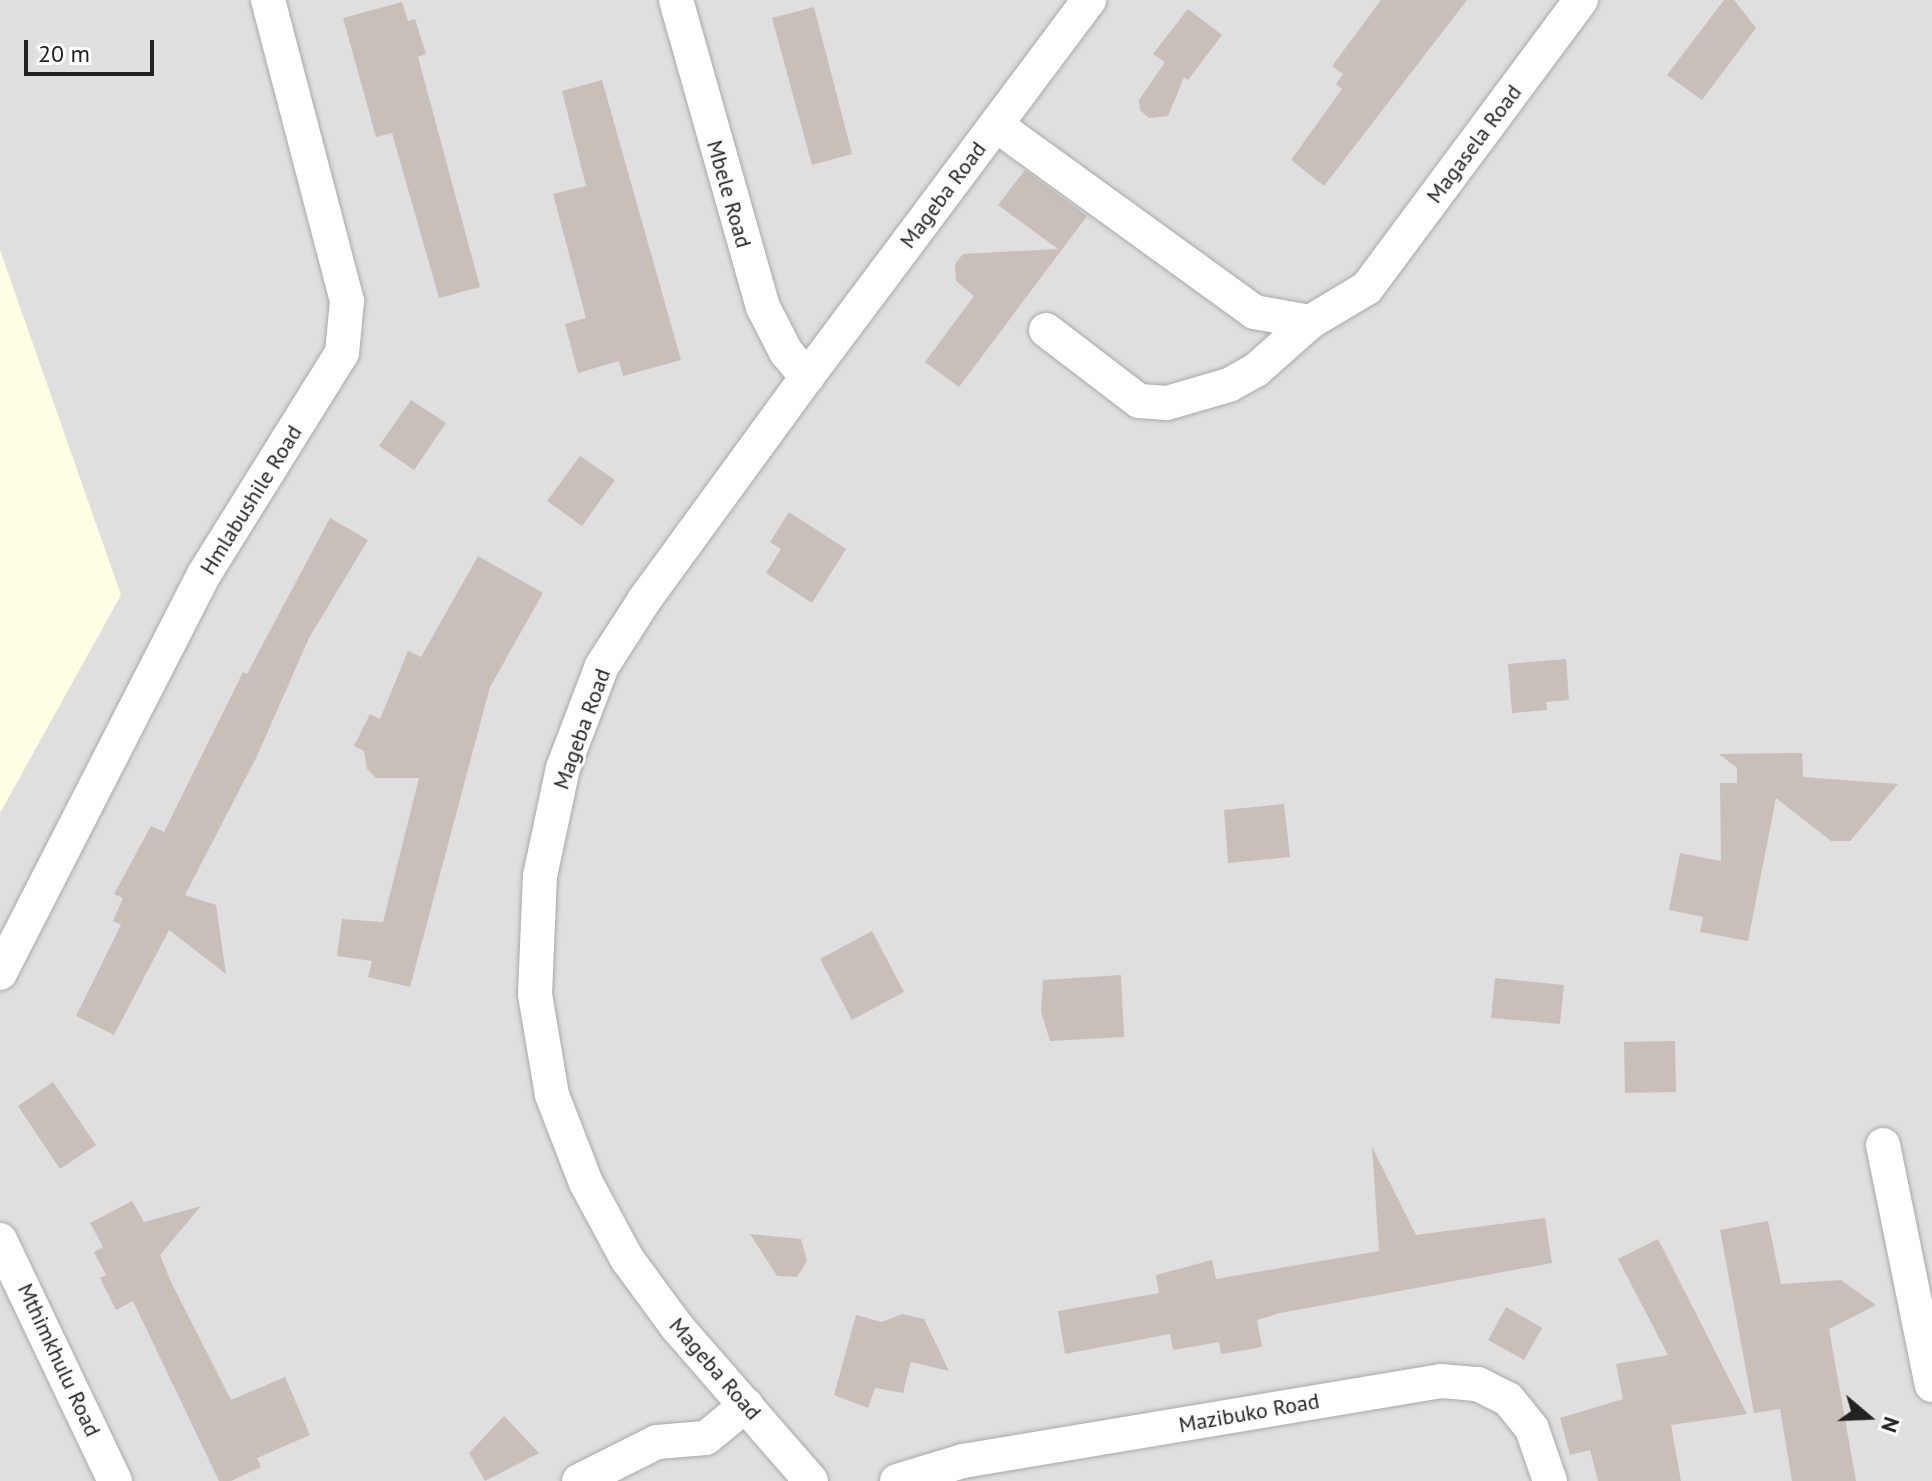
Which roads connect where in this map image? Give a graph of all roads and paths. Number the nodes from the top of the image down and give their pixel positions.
1 (268, 0) edge
2 (676, 0) edge
3 (1089, 0) edge
4 (1581, 0) edge
5 (996, 125) junction
6 (1310, 322) junction
7 (1046, 330) dead end
8 (807, 377) junction
9 (0, 973) edge
10 (1883, 1145) dead end
11 (0, 1240) edge
12 (1932, 1385) edge
13 (746, 1405) junction
14 (115, 1481) edge
15 (579, 1481) edge
16 (811, 1481) edge
17 (897, 1481) edge
18 (1550, 1481) edge

1 - 9 street, Hmlabushile Road
2 - 8 street, Mbele Road
3 - 5 street, Mageba Road
4 - 6 street, Magasela Road
5 - 6 street
5 - 8 street, Mageba Road
6 - 7 street
8 - 13 street, Mageba Road
10 - 12 street
11 - 14 street, Mthimkhulu Road
13 - 15 street
13 - 16 street, Mageba Road
17 - 18 street, Mazibuko Road

